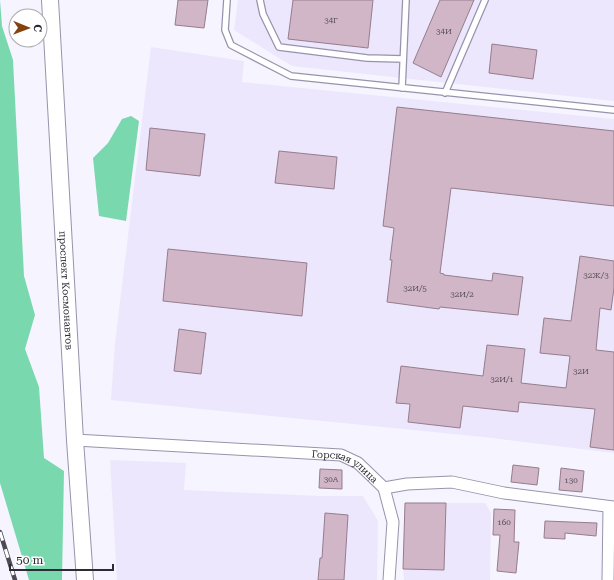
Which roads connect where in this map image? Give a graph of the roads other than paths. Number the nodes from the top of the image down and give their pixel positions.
1 (50, 0) edge
2 (227, 0) edge
3 (260, 0) edge
4 (406, 0) edge
5 (485, 0) edge
6 (403, 59) junction
7 (402, 88) junction
8 (445, 93) junction
9 (614, 110) edge
10 (75, 440) junction
11 (384, 488) junction
12 (611, 507) edge
13 (85, 580) edge
14 (389, 580) edge
15 (608, 580) edge

1 - 10 main road, проспект Космонавтов
2 - 7 lane
3 - 6 lane
4 - 6 lane
5 - 8 lane
6 - 7 lane
7 - 8 lane
8 - 9 lane
10 - 11 street, Горская улица
10 - 13 main road, проспект Космонавтов
11 - 12 street, Горская улица
11 - 14 street
12 - 15 street, Горская улица

